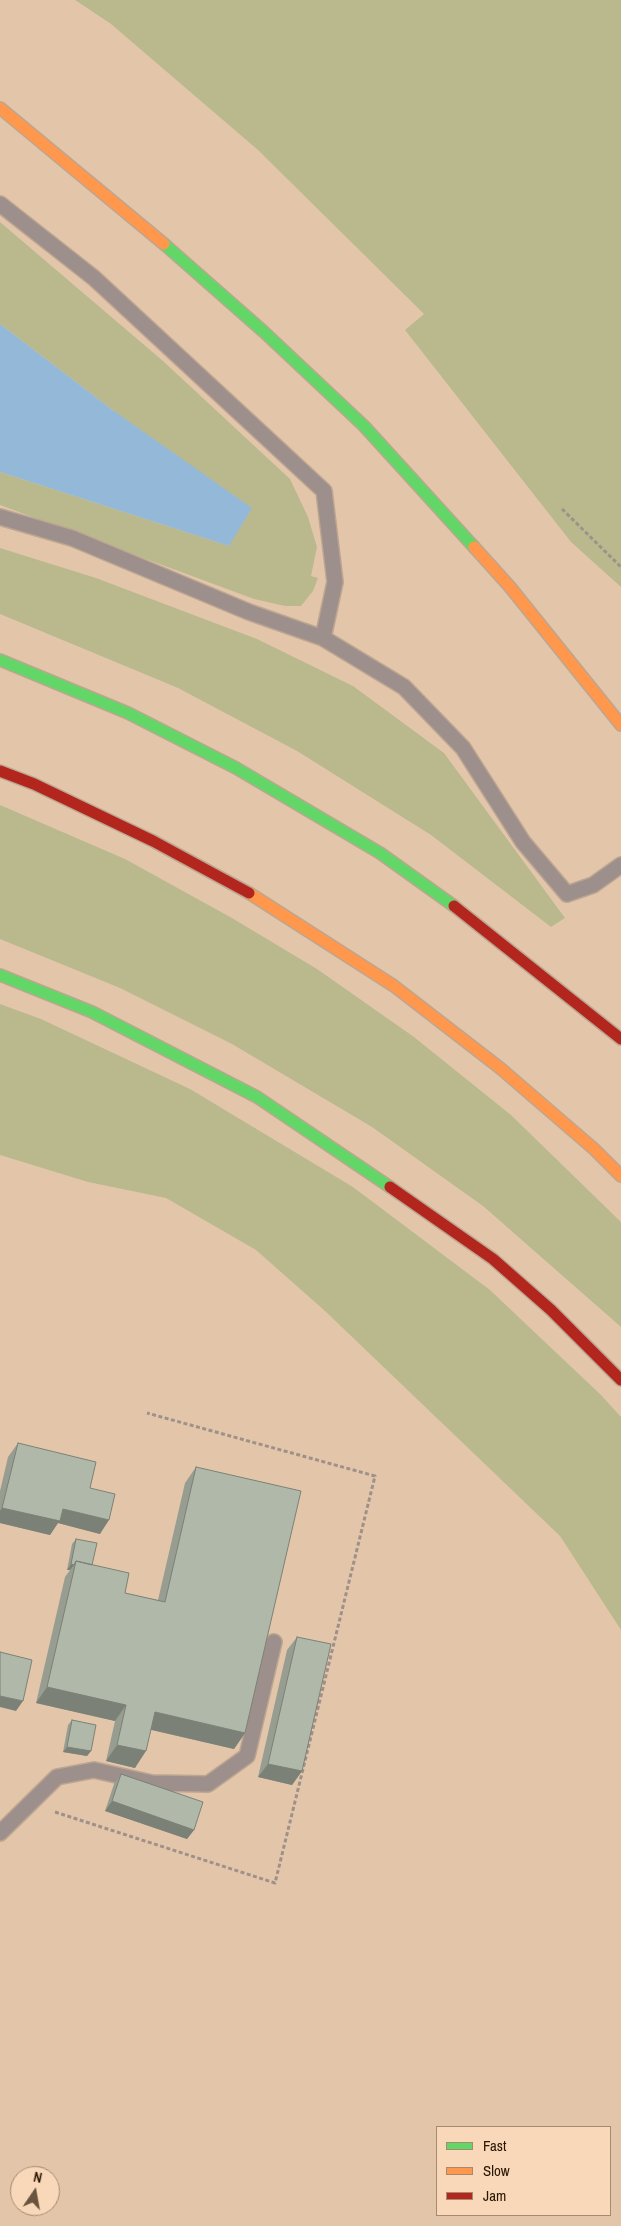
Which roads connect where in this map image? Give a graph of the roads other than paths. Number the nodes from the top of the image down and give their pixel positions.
1 (0, 108) edge
2 (0, 204) edge
3 (0, 517) edge
4 (323, 638) junction
5 (0, 660) edge
6 (621, 725) edge
7 (0, 771) edge
8 (621, 865) edge
9 (0, 975) edge
10 (621, 1039) edge
11 (621, 1176) edge
12 (621, 1380) edge
13 (274, 1642) edge
14 (0, 1833) edge

1 - 6 highway
2 - 4 lane
3 - 4 lane
4 - 8 lane
5 - 10 highway
7 - 11 highway
9 - 12 highway
13 - 14 lane

